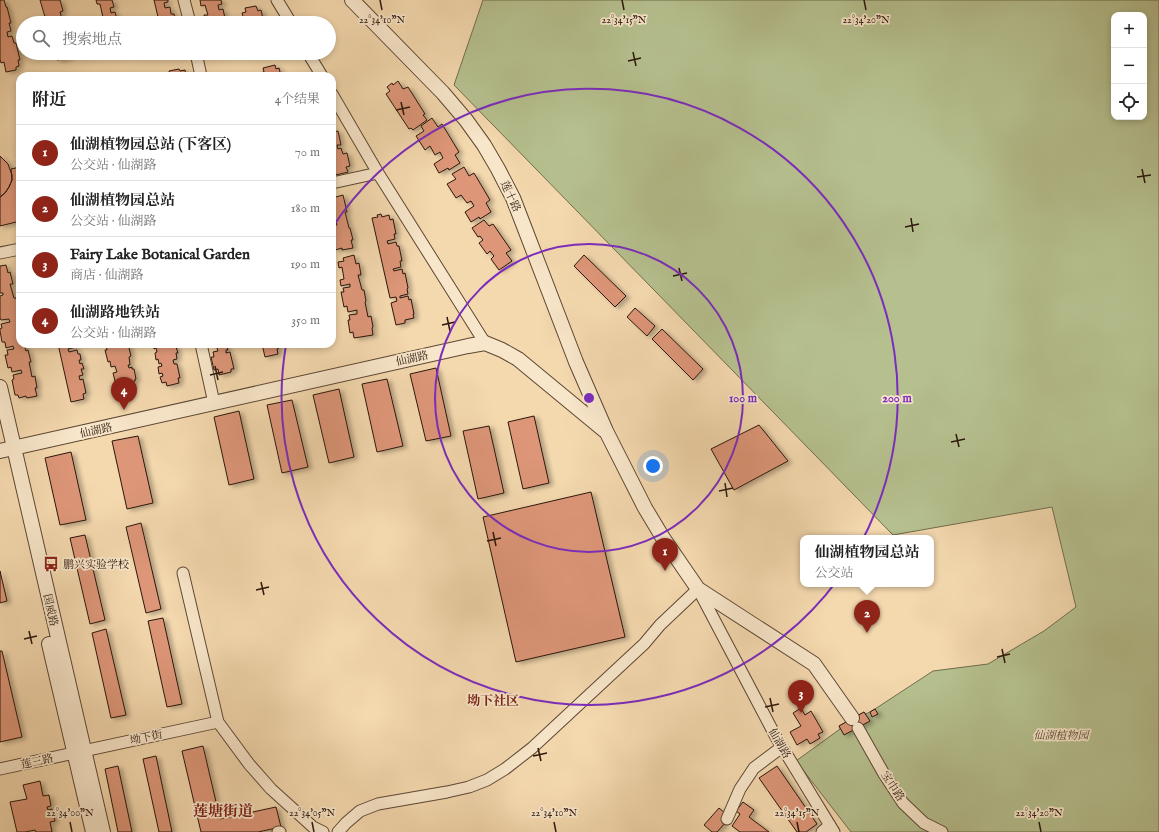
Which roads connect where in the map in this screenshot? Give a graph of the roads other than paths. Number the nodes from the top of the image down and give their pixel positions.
1 (184, 0) edge
2 (277, 0) edge
3 (352, 0) edge
4 (188, 16) edge
5 (287, 16) edge
6 (198, 60) edge
7 (312, 60) edge
8 (201, 72) edge
9 (320, 72) edge
10 (336, 101) edge
11 (378, 173) junction
12 (336, 182) edge
13 (16, 250) edge
14 (0, 253) edge
15 (485, 343) junction
16 (202, 348) edge
17 (0, 387) edge
18 (214, 403) junction
19 (0, 430) edge
20 (606, 431) junction
21 (5, 454) edge
22 (183, 573) dead end
23 (698, 588) junction
24 (218, 722) junction
25 (855, 723) joint
26 (782, 746) junction
27 (79, 751) junction
28 (0, 769) edge
29 (727, 818) dead end
30 (829, 830) edge
31 (93, 832) edge
32 (103, 832) edge
33 (323, 832) edge
34 (338, 832) edge
35 (942, 832) edge

1 - 4 street
2 - 5 street
3 - 20 street, 莲十路
6 - 8 street
7 - 9 street
10 - 11 street
11 - 12 street
11 - 15 street
13 - 14 street
15 - 18 street, 仙湖路
15 - 20 street, 仙湖路
16 - 18 street
17 - 21 street, 国威路
18 - 21 street, 仙湖路
19 - 21 street, 国威路
20 - 23 street, 仙湖路
21 - 27 street, 国威路
22 - 24 street
23 - 25 street, 仙湖路
23 - 26 street, 仙湖路
23 - 34 street
24 - 27 street, 坳下街
24 - 33 street
25 - 35 street, 宝巾路
26 - 29 street
26 - 30 street, 仙湖路
27 - 28 street, 莲三路
27 - 31 street, 国威路
27 - 32 street, 国威路

